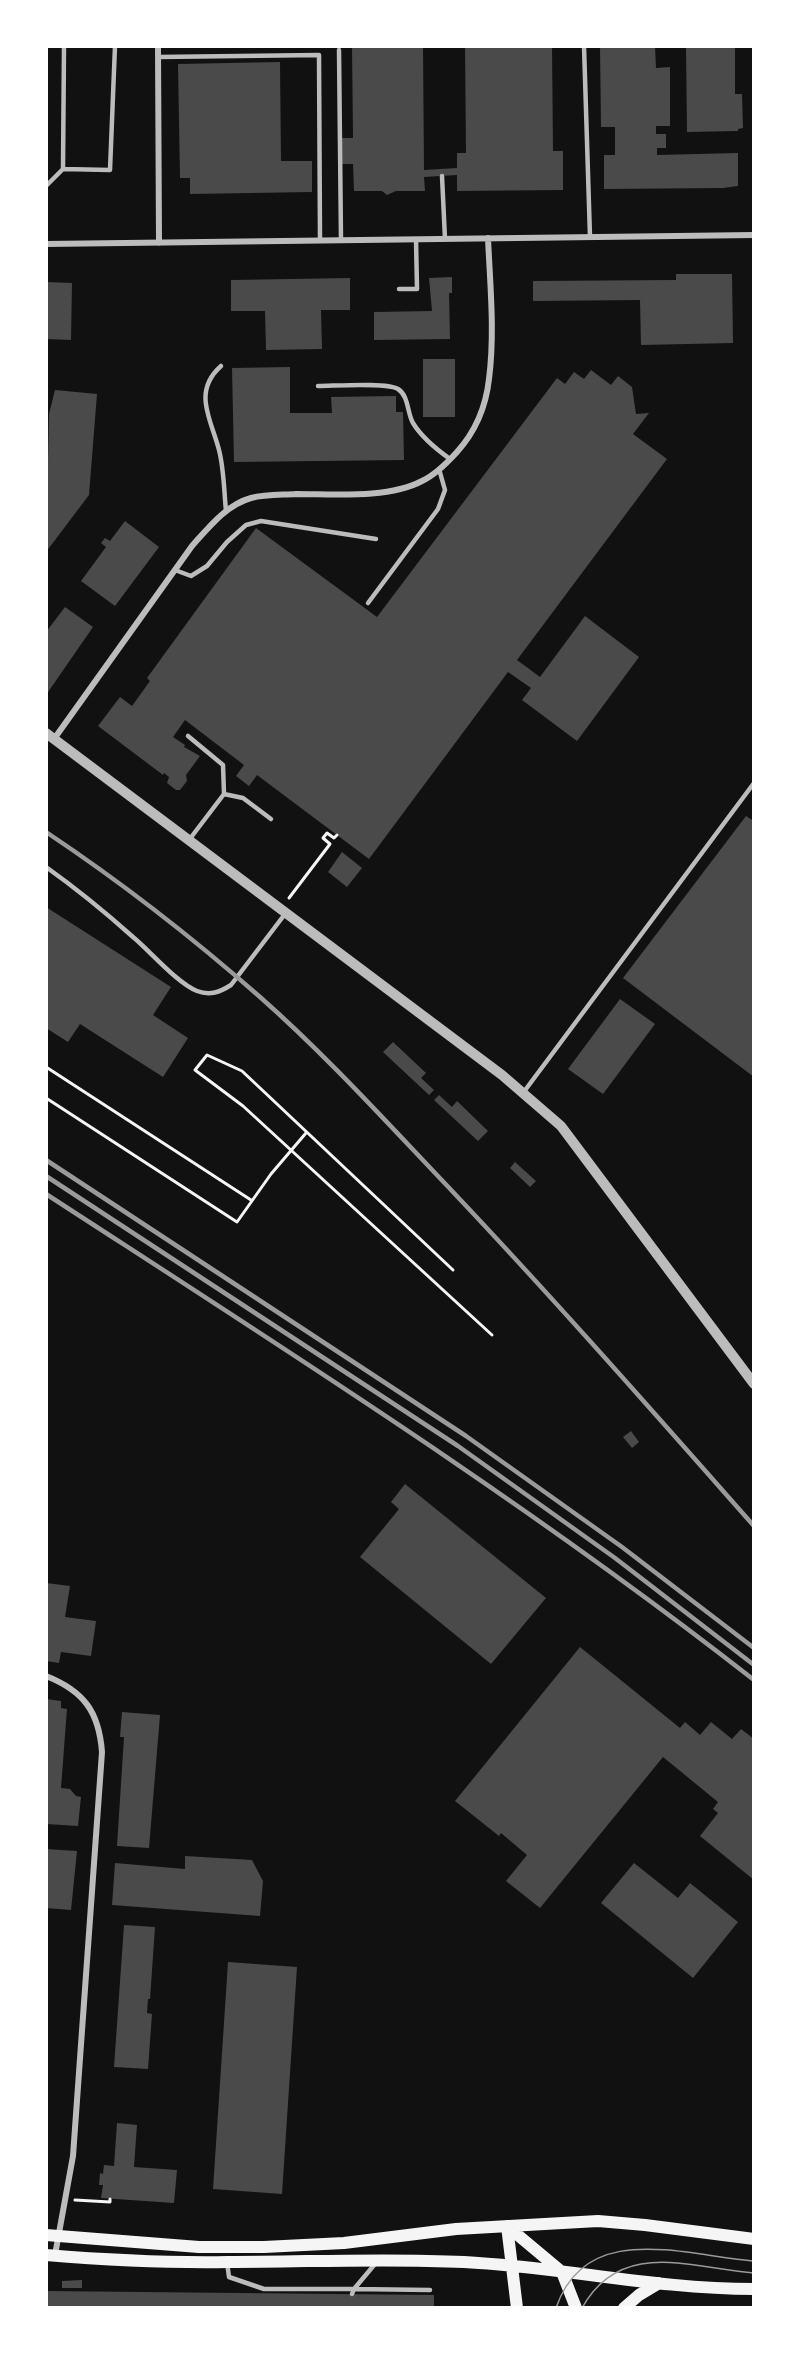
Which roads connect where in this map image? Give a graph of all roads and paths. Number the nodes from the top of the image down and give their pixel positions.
1 (64, 46) edge
2 (115, 46) edge
3 (158, 46) edge
4 (584, 46) edge
5 (339, 50) dead end
6 (158, 57) junction
7 (63, 169) junction
8 (442, 176) dead end
9 (46, 186) edge
10 (753, 235) edge
11 (590, 237) junction
12 (488, 238) junction
13 (416, 239) junction
14 (445, 239) junction
15 (320, 240) junction
16 (340, 240) junction
17 (159, 243) junction
18 (46, 244) edge
19 (399, 290) dead end
20 (221, 366) dead end
21 (318, 386) dead end
22 (450, 459) junction
23 (439, 469) junction
24 (226, 511) junction
25 (376, 539) dead end
26 (175, 570) junction
27 (368, 603) dead end
28 (50, 736) edge
29 (188, 736) dead end
30 (753, 783) edge
31 (224, 794) junction
32 (271, 819) dead end
33 (337, 835) dead end
34 (189, 840) junction
35 (46, 867) edge
36 (284, 910) junction
37 (46, 1067) edge
38 (523, 1093) junction
39 (46, 1098) edge
40 (306, 1133) junction
41 (291, 1150) junction
42 (251, 1200) junction
43 (453, 1270) dead end
44 (492, 1335) dead end
45 (752, 1380) edge
46 (46, 1676) edge
47 (65, 2199) junction
48 (110, 2199) dead end
49 (507, 2226) junction
50 (52, 2235) edge
51 (753, 2239) edge
52 (51, 2255) edge
53 (380, 2259) junction
54 (227, 2262) junction
55 (511, 2265) junction
56 (562, 2272) junction
57 (659, 2283) junction
58 (753, 2289) edge
59 (430, 2290) dead end
60 (353, 2292) junction
61 (516, 2307) edge
62 (576, 2307) edge
63 (624, 2307) edge

1 - 7 lane
2 - 7 lane
3 - 6 street
4 - 11 lane
5 - 16 lane
6 - 15 lane
6 - 17 street
7 - 9 lane
8 - 14 lane
10 - 11 street
11 - 12 street
12 - 14 street
12 - 22 street
13 - 14 street
13 - 16 street
13 - 19 lane
15 - 16 street
15 - 17 street
17 - 18 street
20 - 24 lane
21 - 22 lane
22 - 23 street
23 - 24 street
23 - 27 lane
24 - 26 street
25 - 26 lane
26 - 28 street
28 - 34 street
29 - 31 lane
30 - 38 lane
31 - 32 lane
31 - 34 lane
33 - 36 path
34 - 36 street
35 - 36 lane
36 - 38 street
37 - 42 path
38 - 45 street
39 - 42 path
40 - 41 path
40 - 41 path
40 - 43 path
41 - 42 path
41 - 44 path
46 - 47 street
47 - 48 path
47 - 50 street
49 - 50 main road
49 - 51 main road
49 - 55 main road
49 - 56 main road
50 - 52 street
52 - 54 main road
53 - 54 main road
53 - 55 main road
53 - 60 lane
54 - 60 lane
55 - 56 main road
55 - 61 main road
56 - 57 main road
56 - 62 main road
57 - 58 main road
57 - 63 main road
59 - 60 lane

